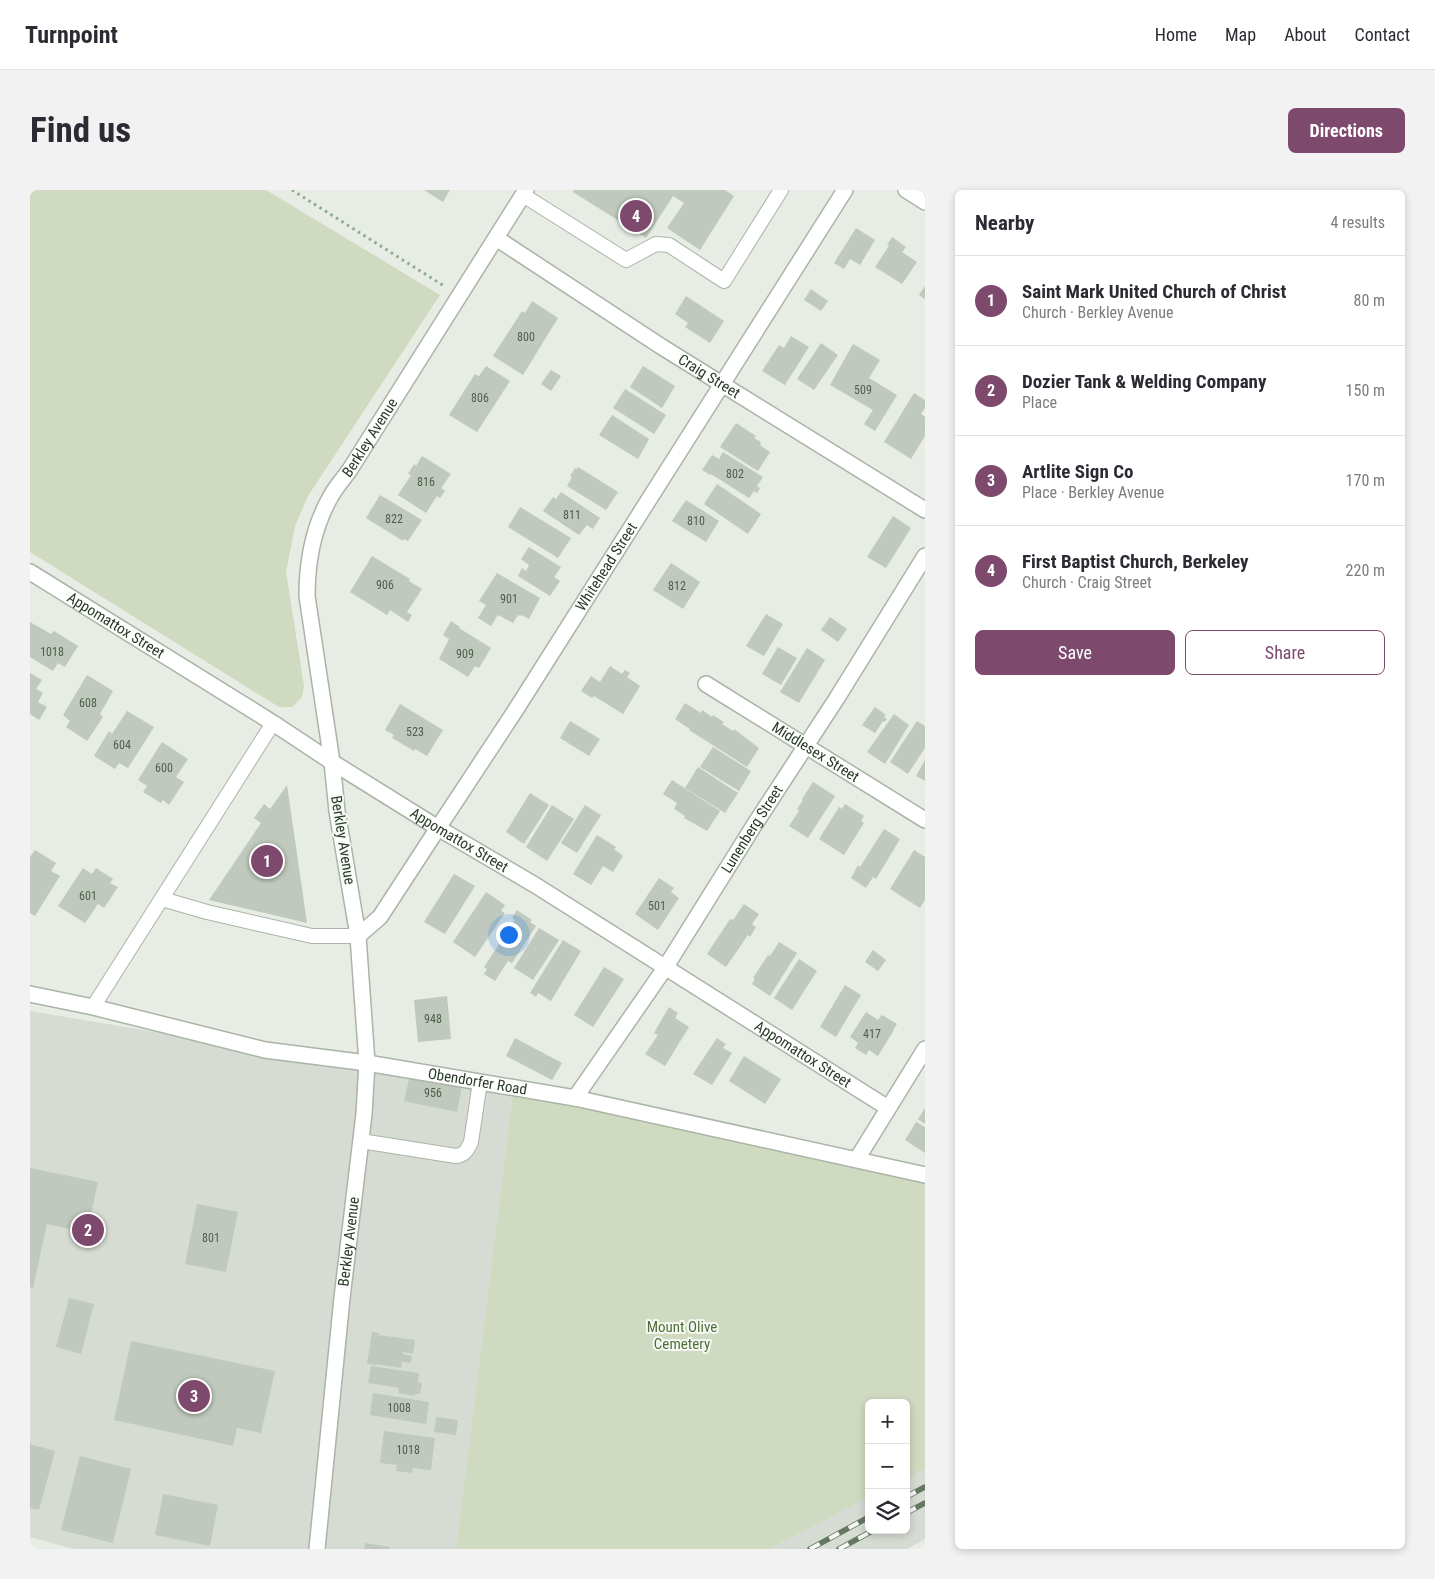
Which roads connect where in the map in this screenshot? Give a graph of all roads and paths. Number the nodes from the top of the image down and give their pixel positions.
1 (292, 190) edge
2 (781, 190) edge
3 (844, 190) edge
4 (906, 190) edge
5 (524, 193) edge
6 (925, 202) edge
7 (496, 238) junction
8 (460, 296) junction
9 (722, 384) junction
10 (925, 510) edge
11 (925, 556) edge
12 (30, 572) edge
13 (706, 684) dead end
14 (273, 723) junction
15 (806, 746) junction
16 (332, 762) junction
17 (925, 820) edge
18 (438, 828) junction
19 (162, 899) junction
20 (358, 936) junction
21 (665, 968) junction
22 (30, 994) edge
23 (93, 1007) junction
24 (925, 1049) edge
25 (367, 1063) junction
26 (480, 1082) junction
27 (575, 1098) junction
28 (888, 1108) junction
29 (361, 1141) junction
30 (857, 1159) junction
31 (925, 1175) edge
32 (317, 1549) edge

1 - 8 path
2 - 5 lane
3 - 9 street, Whitehead Street
4 - 6 street
5 - 7 street, Berkley Avenue
7 - 8 street, Berkley Avenue
7 - 9 street, Craig Street
8 - 16 street, Berkley Avenue
9 - 10 street, Craig Street
9 - 18 street, Whitehead Street
11 - 15 street, Lunenberg Street
12 - 14 street, Appomattox Street
13 - 15 street, Middlesex Street
14 - 16 street, Appomattox Street
14 - 19 lane
15 - 17 street, Middlesex Street
15 - 21 street, Lunenberg Street
16 - 18 street, Appomattox Street
16 - 20 street, Berkley Avenue
18 - 20 street, Whitehead Street
18 - 21 street, Appomattox Street
19 - 20 lane
19 - 23 lane
20 - 25 street, Berkley Avenue
21 - 27 street, Lunenberg Street
21 - 28 street, Appomattox Street
22 - 23 street, Obendorfer Road
23 - 25 street, Obendorfer Road
24 - 28 street
25 - 26 street, Obendorfer Road
25 - 29 street, Berkley Avenue
26 - 27 street, Obendorfer Road
26 - 29 lane
27 - 30 street, Obendorfer Road
28 - 30 street
29 - 32 street, Berkley Avenue
30 - 31 street, Obendorfer Road

